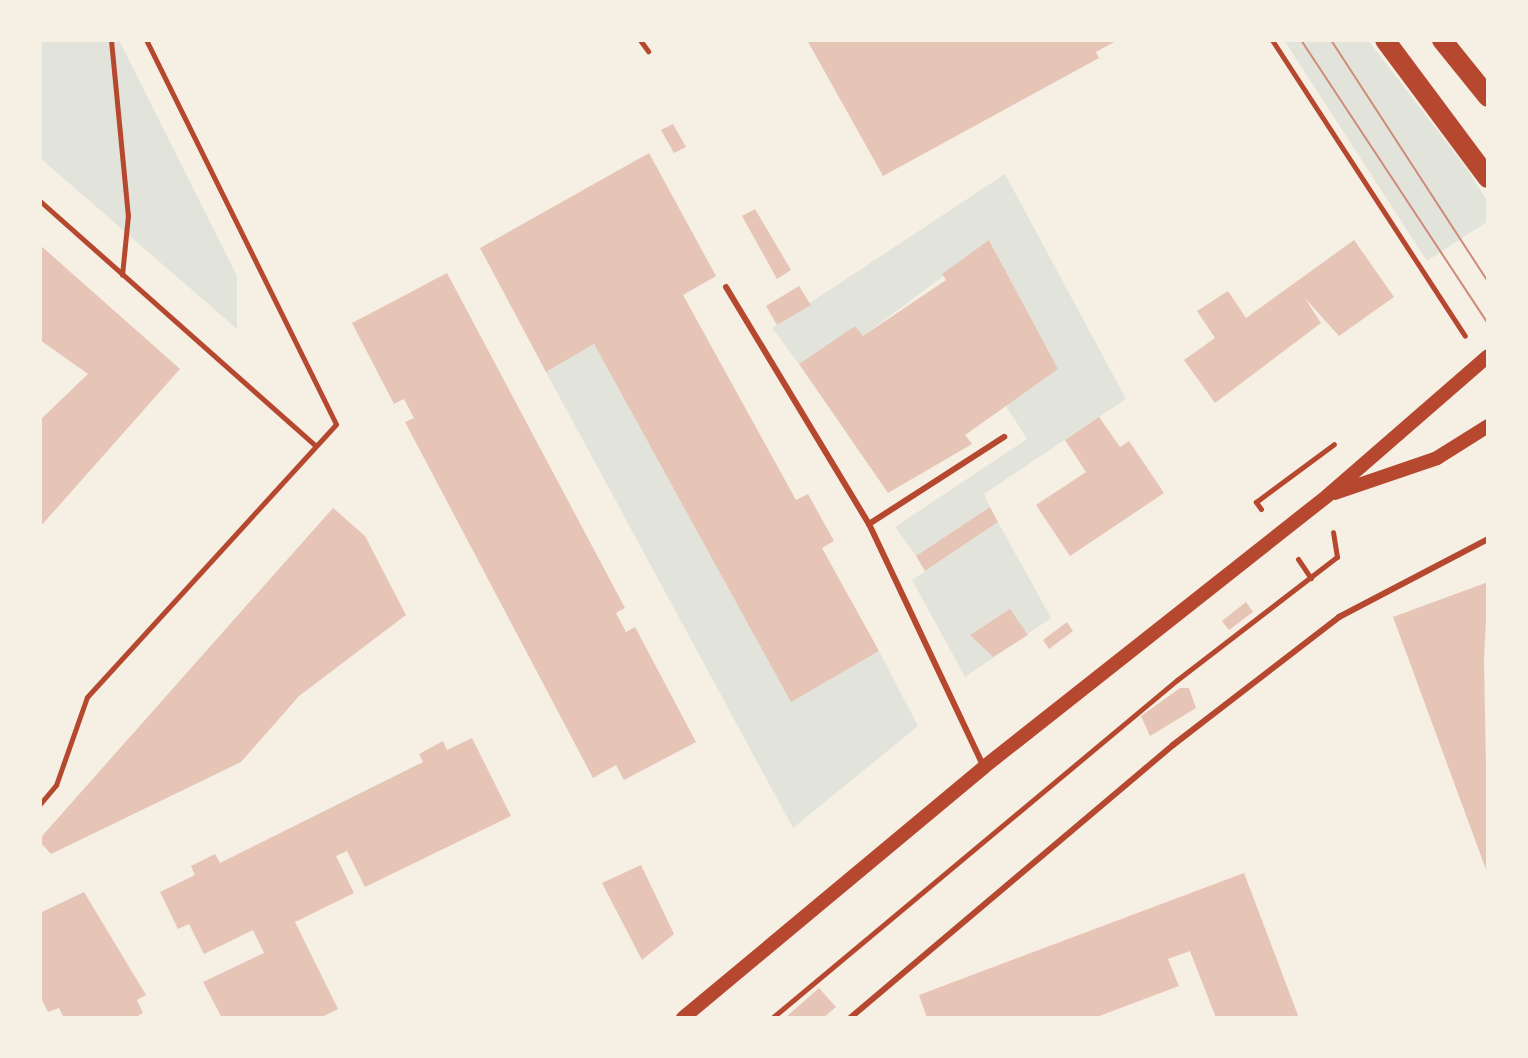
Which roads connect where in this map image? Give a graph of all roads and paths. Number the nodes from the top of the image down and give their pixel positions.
1 (111, 40) edge
2 (146, 40) edge
3 (640, 40) edge
4 (1272, 40) edge
5 (1385, 40) edge
6 (1442, 40) edge
7 (648, 51) dead end
8 (1488, 97) edge
9 (1488, 178) edge
10 (40, 201) edge
11 (122, 276) junction
12 (726, 287) dead end
13 (1487, 357) edge
14 (1488, 426) edge
15 (1004, 437) dead end
16 (315, 445) junction
17 (1327, 496) junction
18 (869, 524) junction
19 (1488, 539) edge
20 (984, 767) junction
21 (40, 804) edge
22 (683, 1018) edge
23 (772, 1018) edge
24 (850, 1018) edge

1 - 11 path
2 - 16 path
3 - 7 path
4 - 13 path
5 - 9 main road
6 - 8 main road
10 - 11 path
11 - 16 path
12 - 18 lane
13 - 17 street
14 - 17 street
15 - 18 lane
16 - 21 path
17 - 20 street
17 - 23 path
18 - 20 lane
19 - 24 lane
20 - 22 street

